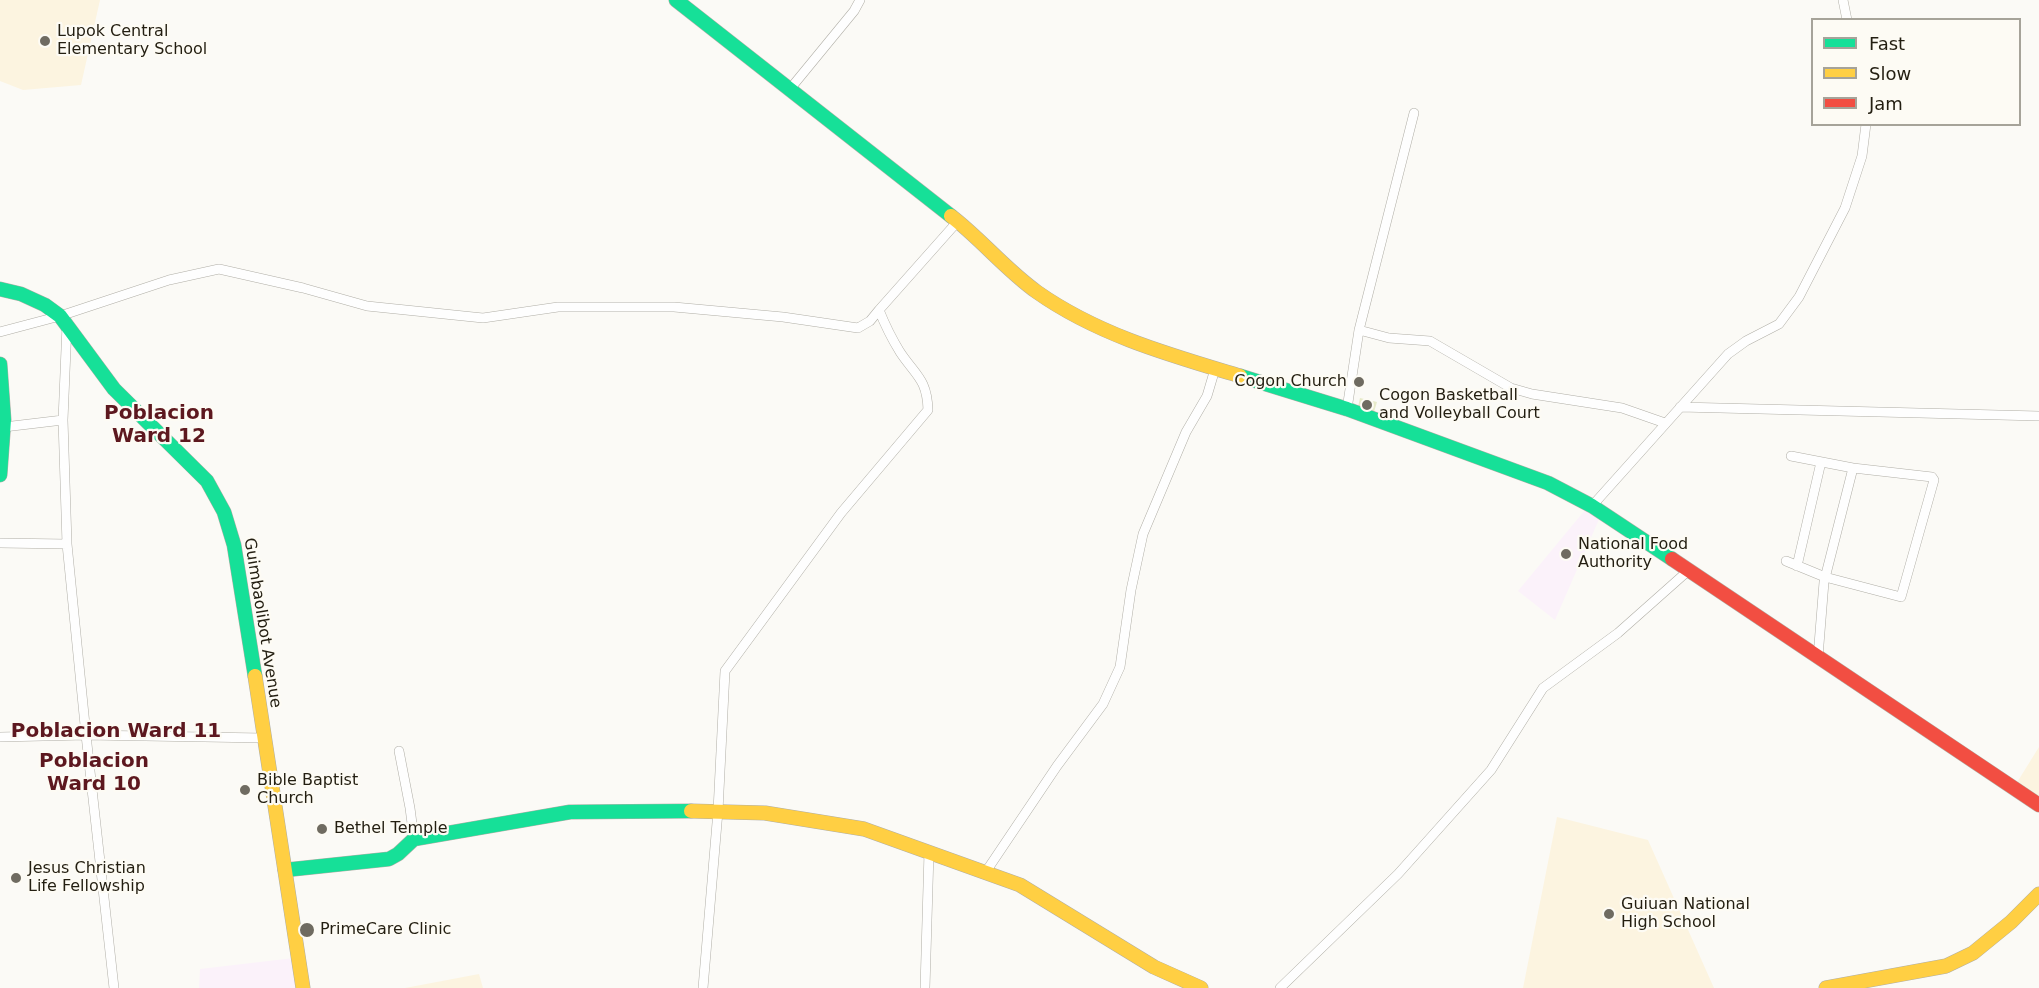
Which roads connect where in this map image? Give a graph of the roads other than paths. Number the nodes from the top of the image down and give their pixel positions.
1 (676, 0) edge
2 (860, 0) edge
3 (1843, 0) edge
4 (1847, 18) edge
5 (790, 89) junction
6 (1414, 113) dead end
7 (1866, 126) edge
8 (958, 221) junction
9 (0, 289) edge
10 (879, 310) junction
11 (63, 321) junction
12 (870, 321) junction
13 (885, 326) junction
14 (1359, 330) junction
15 (0, 332) edge
16 (0, 364) edge
17 (1215, 369) junction
18 (1680, 407) junction
19 (1347, 409) junction
20 (2039, 416) edge
21 (63, 420) junction
22 (1665, 423) junction
23 (4, 427) junction
24 (1791, 456) dead end
25 (1821, 462) junction
26 (1853, 468) junction
27 (0, 475) edge
28 (1592, 506) junction
29 (0, 543) edge
30 (67, 544) junction
31 (1786, 561) dead end
32 (1797, 566) junction
33 (1689, 570) junction
34 (1825, 576) junction
35 (1818, 657) junction
36 (86, 735) junction
37 (0, 737) edge
38 (264, 738) junction
39 (399, 751) dead end
40 (2039, 805) edge
41 (718, 811) junction
42 (414, 839) junction
43 (929, 852) junction
44 (285, 870) junction
45 (985, 873) junction
46 (2039, 894) edge
47 (114, 988) edge
48 (303, 988) edge
49 (703, 988) edge
50 (925, 988) edge
51 (1201, 988) edge
52 (1280, 988) edge
53 (1826, 988) edge

1 - 5 street
2 - 5 street
3 - 4 street
5 - 8 street
6 - 14 street
7 - 18 street
8 - 10 street
8 - 17 street
9 - 11 street, Guimbaolibot Avenue
10 - 12 street
10 - 13 street
11 - 12 street
11 - 15 street
11 - 21 street
11 - 38 street, Guimbaolibot Avenue
12 - 13 street
13 - 41 street
14 - 19 street
14 - 22 street
16 - 23 street
17 - 19 street
17 - 45 street
18 - 20 street
18 - 22 street
19 - 28 street
21 - 23 street
21 - 30 street
22 - 28 street
23 - 27 street
24 - 25 street
25 - 26 street
25 - 32 street
26 - 34 street
26 - 34 street
28 - 33 street
29 - 30 street
30 - 36 street
31 - 32 street
32 - 34 street
33 - 35 street
33 - 52 street
34 - 35 street
35 - 40 street
36 - 37 street
36 - 38 street
36 - 47 street
38 - 44 street, Guimbaolibot Avenue
39 - 42 street
41 - 42 street
41 - 43 street
41 - 49 street
42 - 44 street
43 - 45 street
43 - 50 street
44 - 48 street, Guimbaolibot Avenue
45 - 51 street
46 - 53 street

